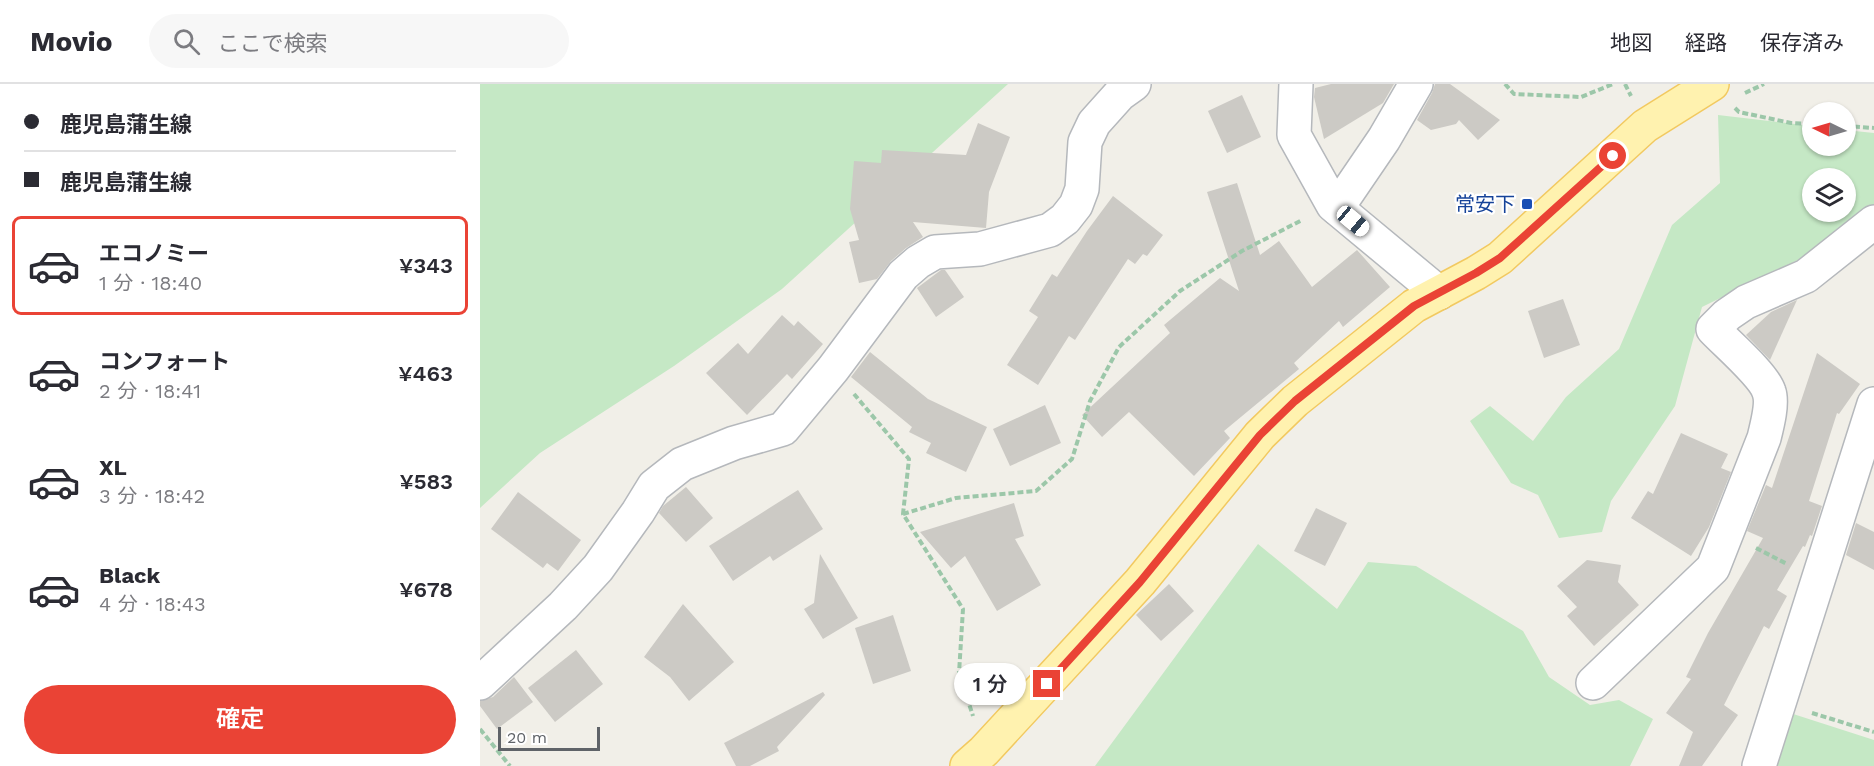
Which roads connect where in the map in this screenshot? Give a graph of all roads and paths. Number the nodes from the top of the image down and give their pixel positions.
1 (1134, 84) edge
2 (1296, 84) edge
3 (1416, 84) edge
4 (1505, 84) edge
5 (1613, 84) edge
6 (1764, 84) edge
7 (1727, 95) edge
8 (1802, 124) edge
9 (1856, 127) edge
10 (1874, 128) edge
11 (1335, 207) junction
12 (1874, 222) edge
13 (1439, 293) junction
14 (832, 369) junction
15 (1874, 404) edge
16 (903, 514) junction
17 (1727, 532) junction
18 (1817, 580) junction
19 (480, 683) edge
20 (1593, 683) dead end
21 (1779, 702) junction
22 (480, 729) edge
23 (1874, 732) edge
24 (976, 759) edge
25 (510, 766) edge
26 (1759, 766) edge

1 - 14 street
2 - 11 street
3 - 11 street
4 - 5 path
6 - 7 path
7 - 8 path
7 - 13 main road
9 - 10 path
11 - 13 street
11 - 16 path
12 - 17 street
13 - 24 main road
14 - 16 path
14 - 19 street
15 - 18 street
16 - 24 path
17 - 18 path
17 - 20 street
18 - 21 street
21 - 23 path
21 - 26 street
22 - 25 path

